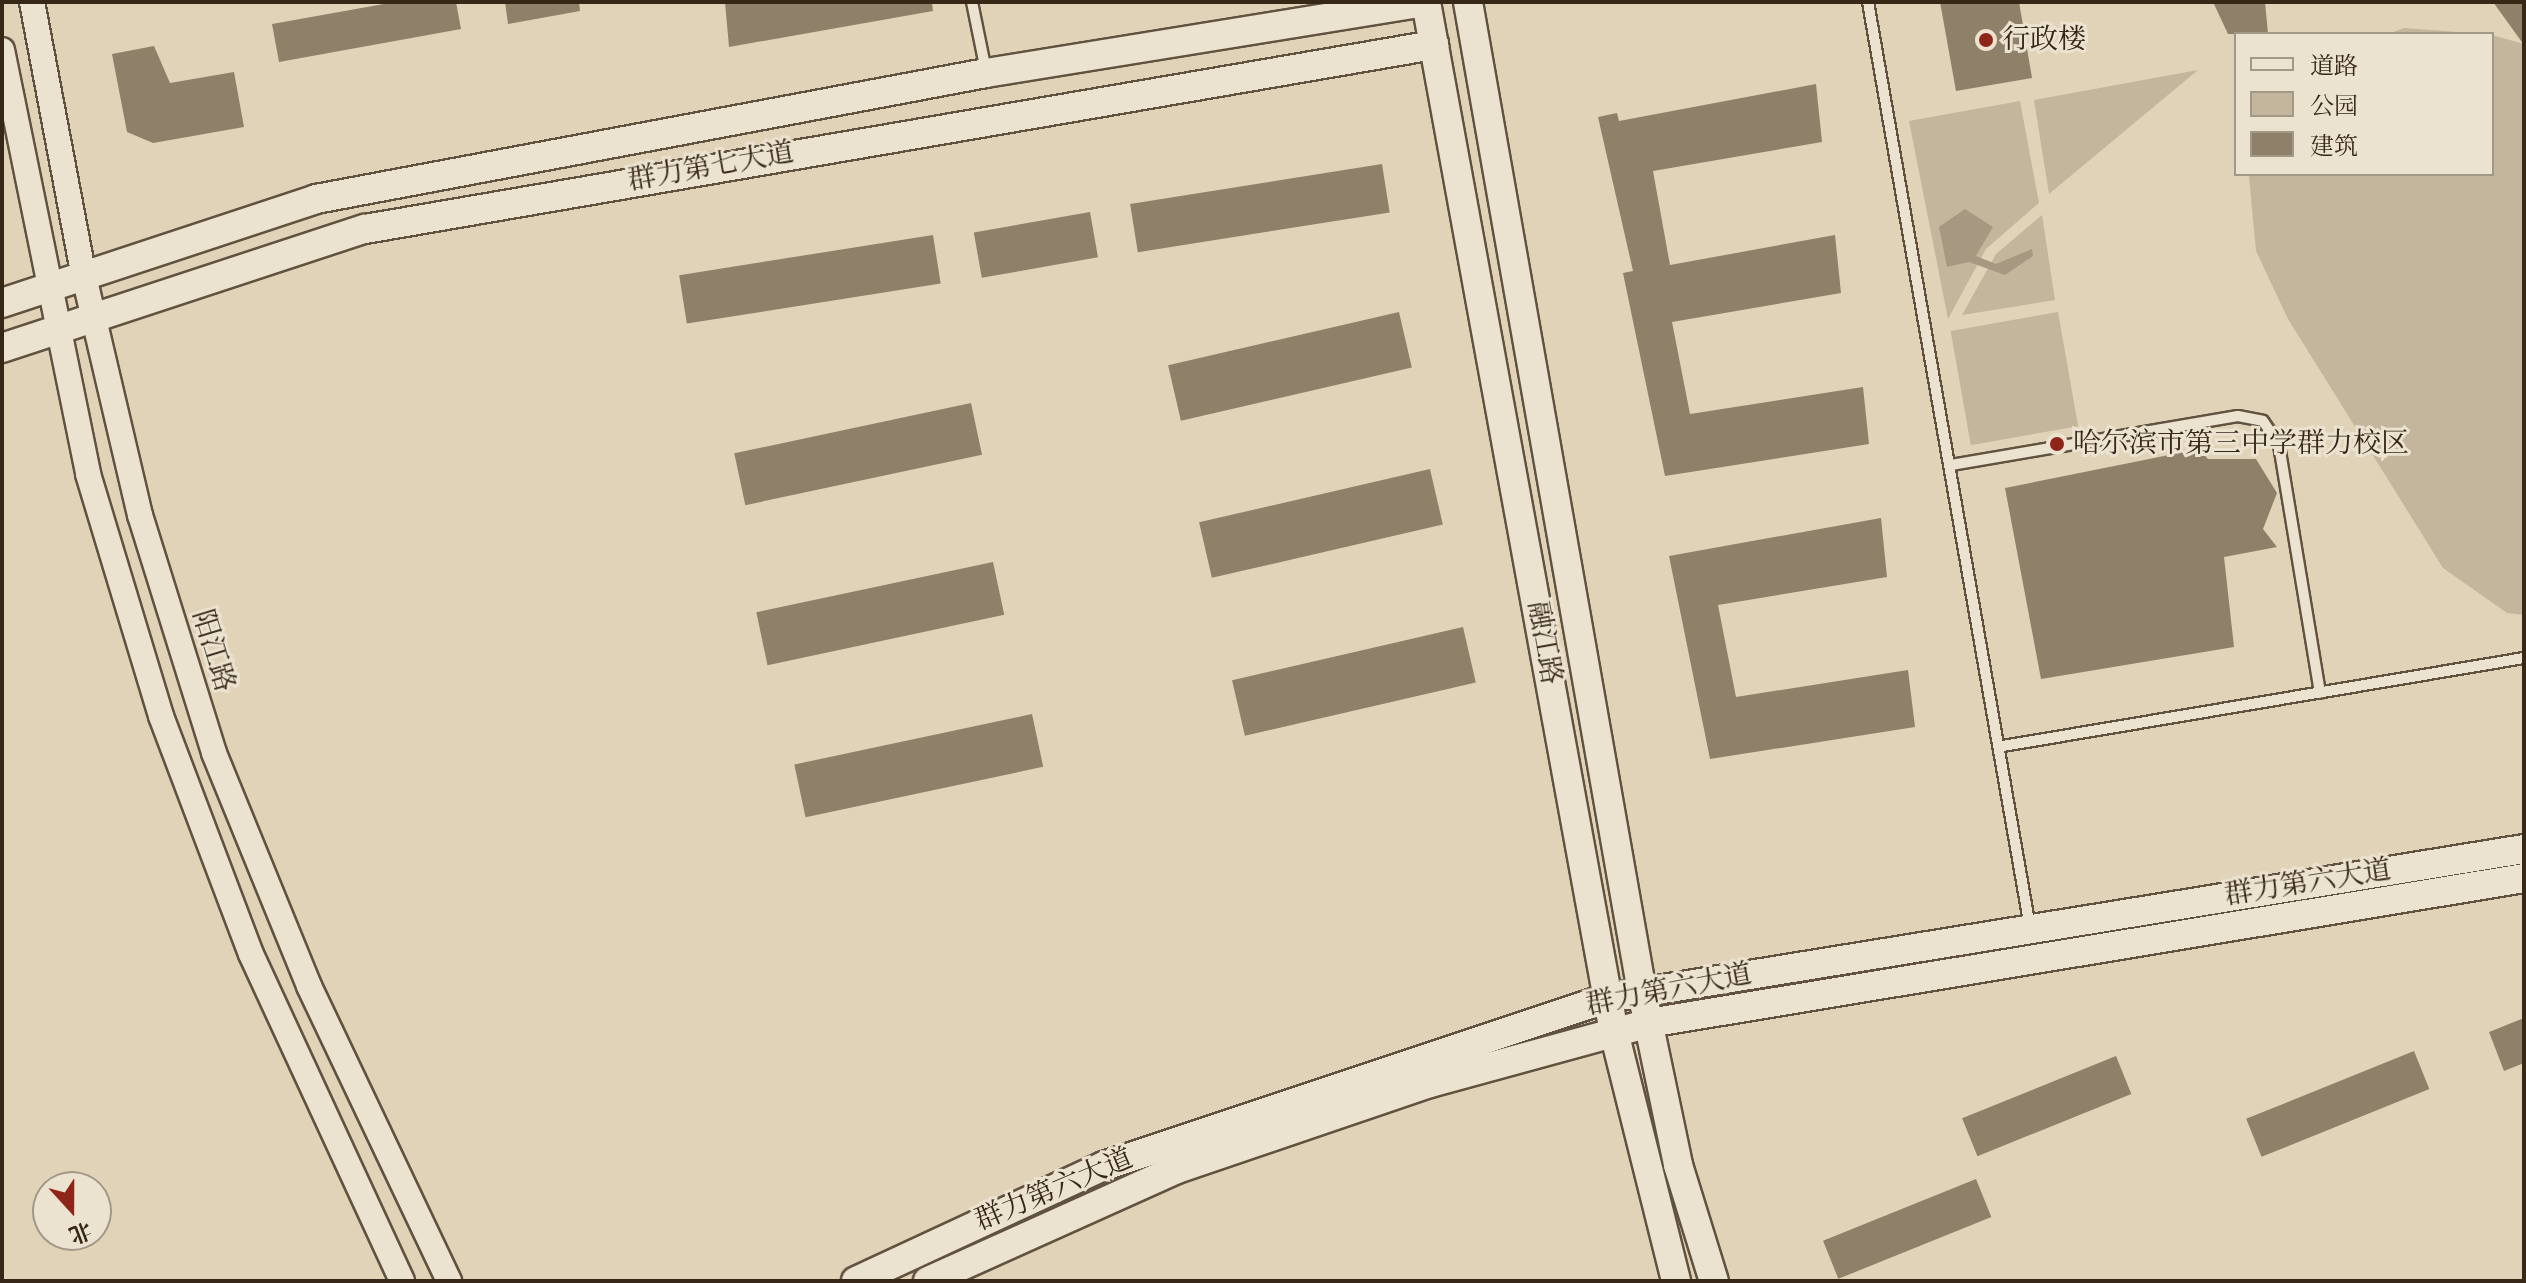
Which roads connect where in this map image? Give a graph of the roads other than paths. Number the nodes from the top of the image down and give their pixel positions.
1 (32, 2) edge
2 (972, 2) edge
3 (1424, 2) edge
4 (1468, 2) edge
5 (1868, 2) edge
6 (1434, 45) junction
7 (2, 50) edge
8 (986, 73) junction
9 (83, 272) junction
10 (45, 288) junction
11 (2, 303) edge
12 (93, 317) junction
13 (54, 330) junction
14 (2, 348) edge
15 (1951, 465) junction
16 (2524, 658) edge
17 (2320, 693) junction
18 (2003, 746) junction
19 (2524, 849) edge
20 (2524, 878) edge
21 (2030, 927) junction
22 (1642, 992) junction
23 (1608, 998) junction
24 (1649, 1023) junction
25 (1614, 1032) junction
26 (402, 1281) edge
27 (449, 1281) edge
28 (856, 1281) edge
29 (928, 1281) edge
30 (1676, 1281) edge
31 (1714, 1281) edge

1 - 9 street, 阳江路
2 - 8 lane
3 - 6 main road, 融江路
3 - 8 main road, 群力第七大道
4 - 22 main road, 融江路
5 - 15 lane
6 - 12 main road, 群力第七大道
6 - 23 main road, 融江路
7 - 10 street
8 - 9 main road, 群力第七大道
9 - 10 main road, 群力第七大道
9 - 12 street, 阳江路
10 - 11 main road, 群力第七大道
10 - 13 street
12 - 13 main road, 群力第七大道
12 - 27 street, 阳江路
13 - 14 main road, 群力第七大道
13 - 26 street
15 - 17 lane
15 - 18 lane
16 - 17 lane
17 - 18 lane
18 - 21 lane
19 - 21 main road, 群力第六大道
20 - 24 main road, 群力第六大道
21 - 22 main road, 群力第六大道
22 - 23 main road, 群力第六大道
22 - 24 main road, 融江路
23 - 25 main road, 融江路
23 - 28 main road, 群力第六大道
24 - 25 main road, 群力第六大道
24 - 31 main road, 融江路
25 - 29 main road, 群力第六大道
25 - 30 main road, 融江路

